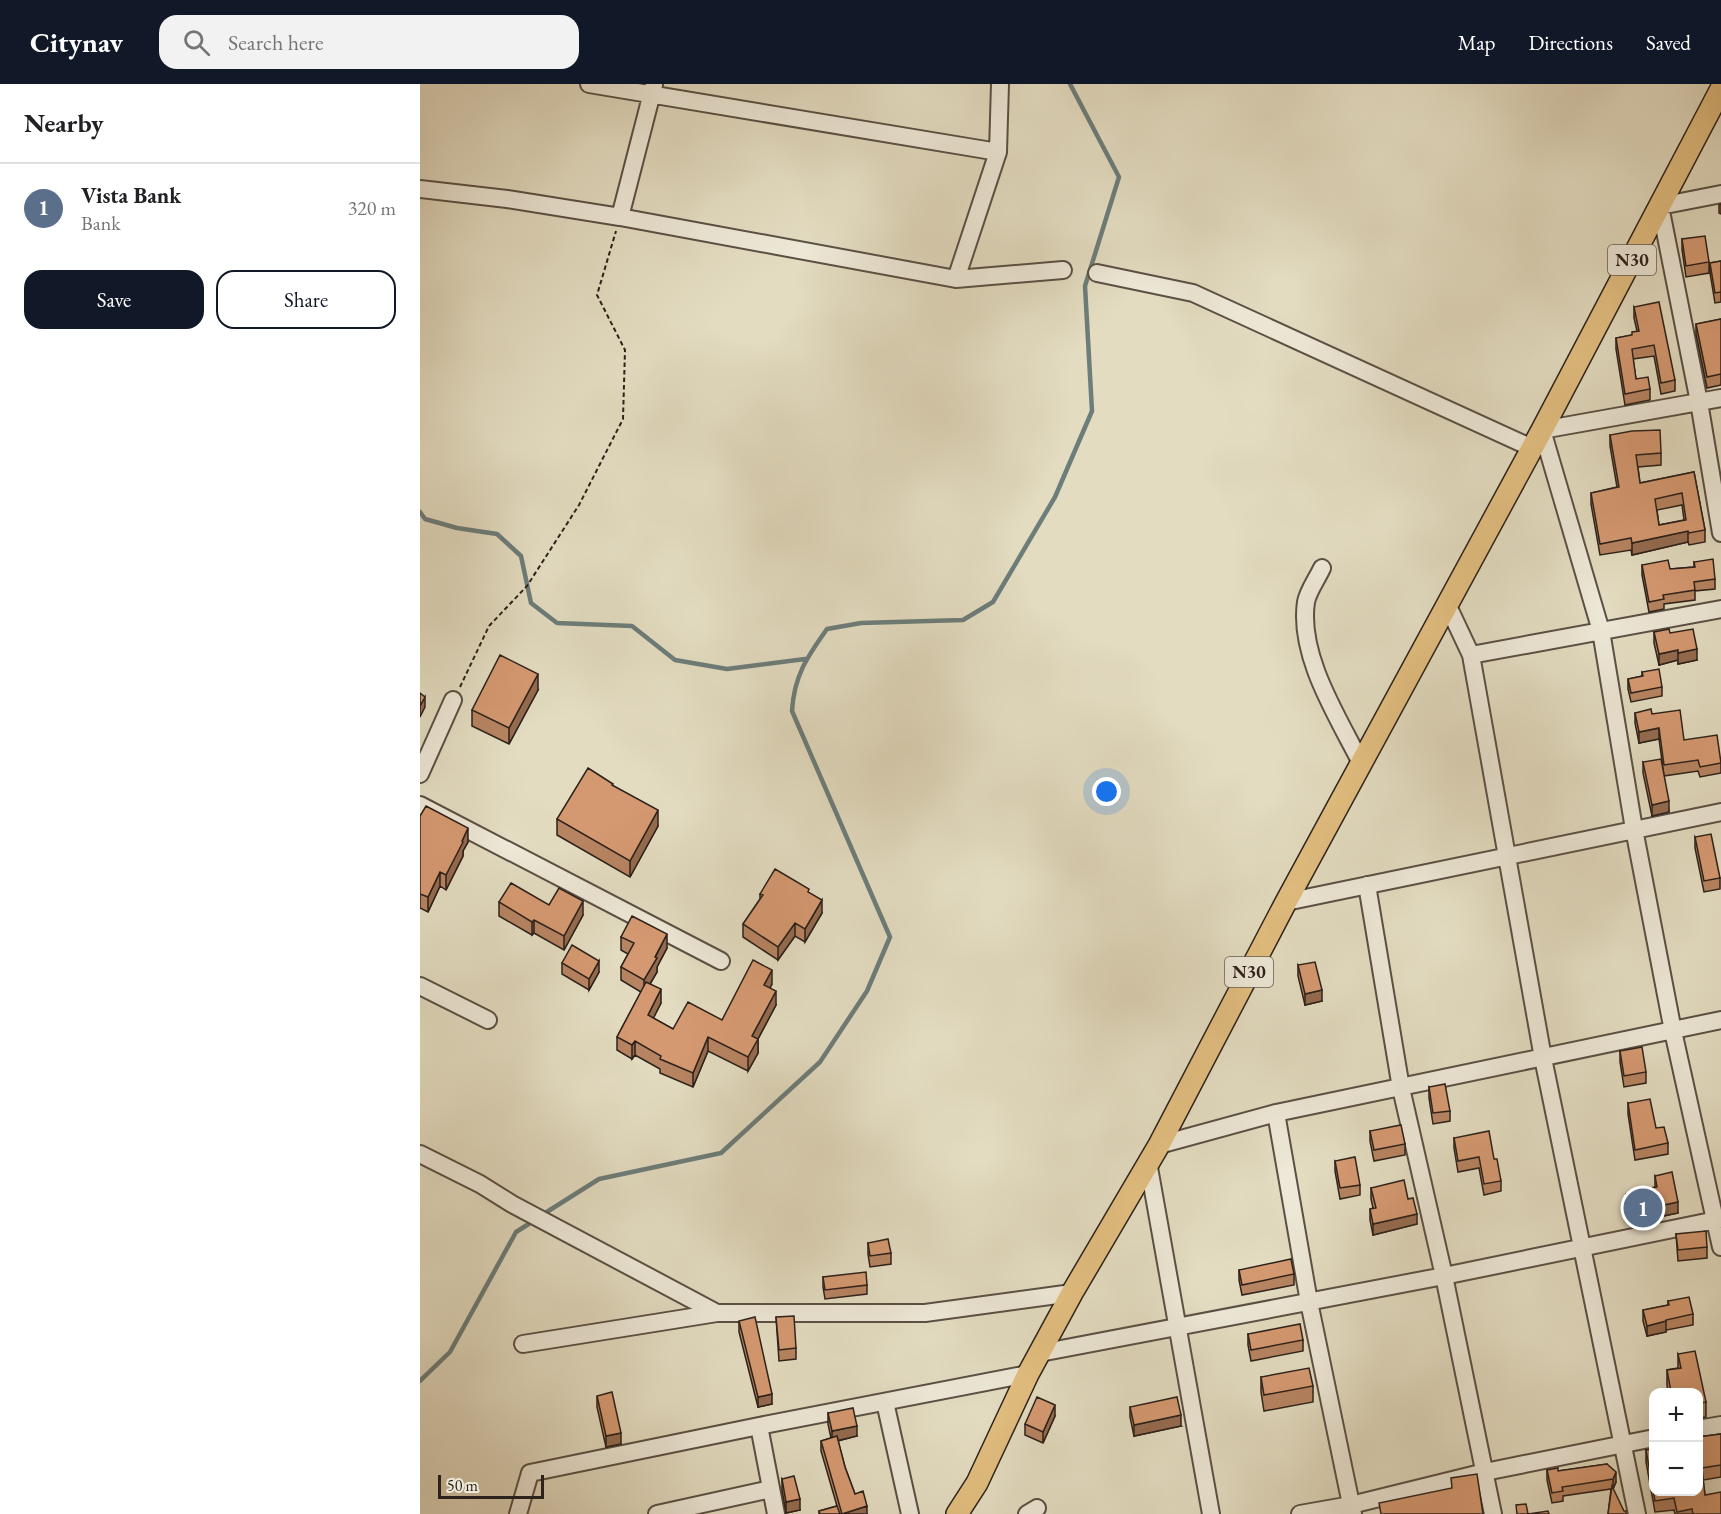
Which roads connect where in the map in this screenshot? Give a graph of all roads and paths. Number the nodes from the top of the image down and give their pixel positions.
1 (589, 84) edge
2 (1000, 84) edge
3 (653, 89) edge
4 (1721, 89) edge
5 (998, 152) junction
6 (420, 189) edge
7 (1721, 194) edge
8 (1660, 206) junction
9 (620, 217) junction
10 (1063, 270) dead end
11 (1097, 273) dead end
12 (956, 279) junction
13 (1721, 398) edge
14 (1699, 402) junction
15 (1537, 439) junction
16 (1721, 533) edge
17 (1322, 568) dead end
18 (1448, 604) junction
19 (1721, 609) edge
20 (1600, 631) junction
21 (1471, 655) junction
22 (453, 700) joint
23 (1361, 763) junction
24 (420, 774) edge
25 (420, 805) edge
26 (1721, 812) edge
27 (1634, 829) junction
28 (1507, 856) junction
29 (1367, 885) junction
30 (1286, 902) junction
31 (721, 961) dead end
32 (420, 986) edge
33 (488, 1020) dead end
34 (1721, 1020) edge
35 (1673, 1031) junction
36 (1543, 1058) junction
37 (1401, 1088) junction
38 (1276, 1113) junction
39 (420, 1154) edge
40 (1154, 1154) junction
41 (1719, 1220) edge
42 (1721, 1247) edge
43 (1582, 1248) junction
44 (1444, 1276) junction
45 (1072, 1293) junction
46 (1310, 1302) junction
47 (717, 1313) junction
48 (1178, 1327) junction
49 (523, 1344) dead end
50 (1040, 1353) junction
51 (1028, 1374) junction
52 (885, 1402) junction
53 (1721, 1425) edge
54 (759, 1426) junction
55 (1703, 1428) edge
56 (1649, 1439) edge
57 (1623, 1444) junction
58 (1485, 1472) junction
59 (771, 1489) junction
60 (1352, 1510) edge
61 (518, 1514) edge
62 (657, 1514) edge
63 (776, 1514) edge
64 (910, 1514) edge
65 (957, 1514) edge
66 (1211, 1514) edge
67 (1300, 1514) edge
68 (1493, 1514) edge
69 (1637, 1514) edge

1 - 3 street
2 - 5 street
3 - 5 street
3 - 9 street
4 - 8 main road, N30
5 - 12 street
6 - 9 street
7 - 8 street
8 - 14 street
8 - 15 main road, N30
9 - 12 street
9 - 22 path
10 - 12 street
11 - 15 street
13 - 14 street
14 - 15 street
14 - 16 street
15 - 18 main road, N30
15 - 20 street
17 - 23 street
18 - 21 street
18 - 23 main road, N30
19 - 20 street
20 - 21 street
20 - 27 street
21 - 28 street
22 - 24 street
23 - 30 main road, N30
25 - 31 street
26 - 27 street
27 - 28 street
27 - 35 street
28 - 29 street
28 - 36 street
29 - 30 street
29 - 37 street
30 - 40 main road, N30
32 - 33 street
34 - 35 street
35 - 36 street
35 - 41 street
36 - 37 street
36 - 43 street
37 - 38 street
37 - 44 street
38 - 40 street
38 - 46 street
39 - 47 street
40 - 45 main road, N30
40 - 48 street
41 - 42 street
41 - 43 street
43 - 44 street
43 - 57 street
44 - 46 street
44 - 58 street
45 - 47 street
45 - 50 main road, N30
46 - 48 street
46 - 60 street
47 - 49 street
48 - 50 street
48 - 66 street
50 - 51 main road, N30
51 - 52 street
51 - 65 main road, N30
52 - 54 street
52 - 64 street
53 - 55 street
54 - 59 street
54 - 61 street
56 - 57 street
57 - 58 street
57 - 69 street
58 - 60 street
58 - 68 street
59 - 62 street
59 - 63 street
60 - 67 street

